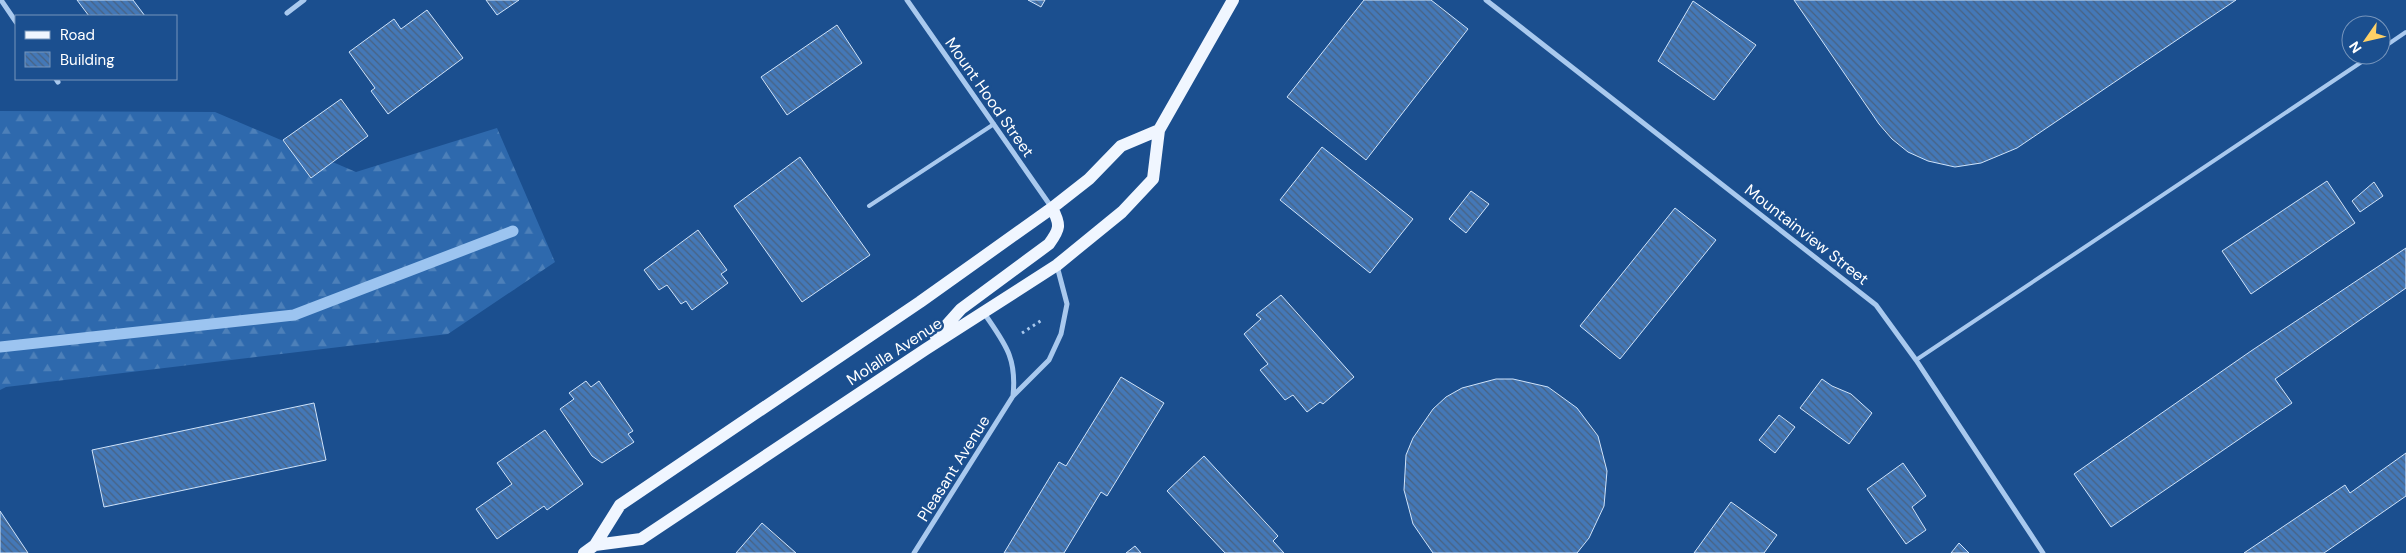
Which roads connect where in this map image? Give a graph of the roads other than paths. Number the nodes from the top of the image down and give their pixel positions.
1 (1, 0) edge
2 (304, 0) edge
3 (907, 0) edge
4 (1233, 0) edge
5 (1486, 0) edge
6 (287, 13) dead end
7 (15, 21) edge
8 (2406, 32) edge
9 (2391, 42) edge
10 (2357, 65) edge
11 (994, 124) junction
12 (1159, 130) junction
13 (869, 206) dead end
14 (1052, 208) junction
15 (1057, 265) junction
16 (984, 313) junction
17 (926, 349) junction
18 (1916, 360) junction
19 (1013, 396) junction
20 (595, 545) junction
21 (584, 553) edge
22 (914, 553) edge
23 (2043, 553) edge

1 - 7 street
2 - 6 street
3 - 11 street, Mount Hood Street
4 - 12 main road, Molalla Avenue
5 - 18 street, Mountainview Street
8 - 9 lane
10 - 18 lane
11 - 13 lane
11 - 14 street, Mount Hood Street
12 - 14 main road, Molalla Avenue
12 - 15 main road, Molalla Avenue
14 - 17 main road
14 - 20 main road, Molalla Avenue
15 - 16 main road, Molalla Avenue
15 - 19 street, Pleasant Avenue
16 - 17 main road, Molalla Avenue
16 - 19 street, Pleasant Avenue
17 - 20 main road, Molalla Avenue
18 - 23 street, Mountainview Street
19 - 22 street, Pleasant Avenue
20 - 21 main road, Molalla Avenue

